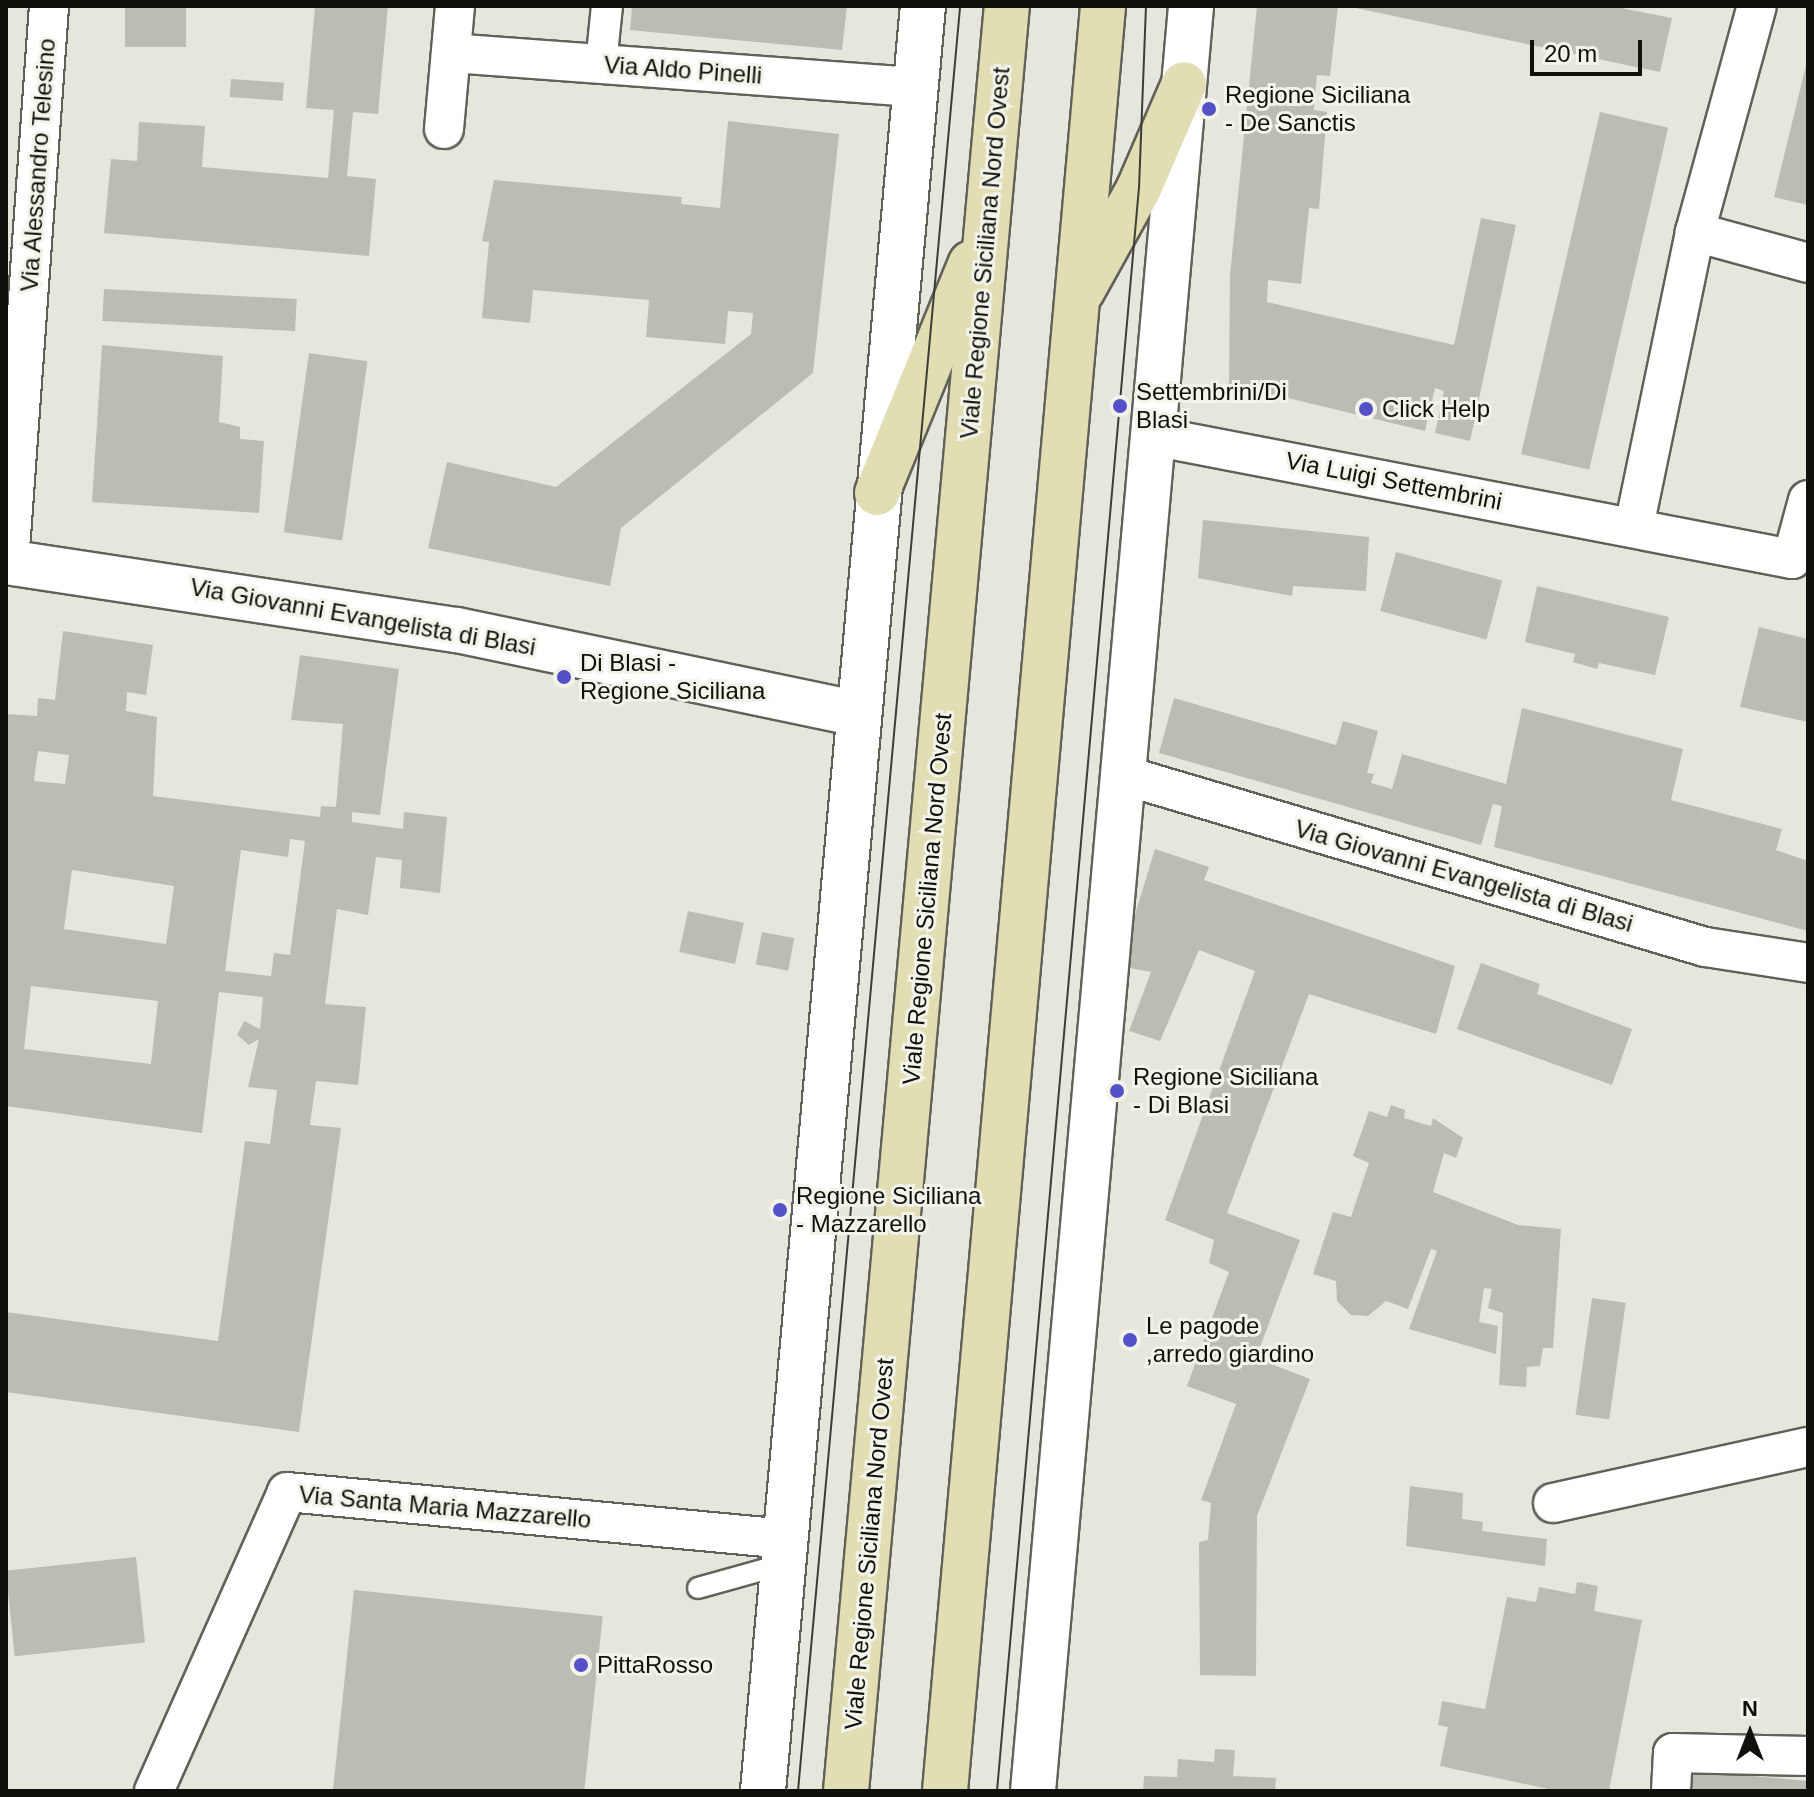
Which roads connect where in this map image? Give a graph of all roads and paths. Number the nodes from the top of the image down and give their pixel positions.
1 (49, 6) edge
2 (455, 6) edge
3 (607, 6) edge
4 (923, 6) edge
5 (1007, 6) edge
6 (1103, 6) edge
7 (1191, 6) edge
8 (1757, 6) edge
9 (451, 53) junction
10 (601, 64) junction
11 (1184, 84) junction
12 (915, 87) junction
13 (444, 129) dead end
14 (989, 216) junction
15 (1695, 232) junction
16 (1808, 263) edge
17 (1073, 307) junction
18 (1153, 436) junction
19 (877, 493) junction
20 (1808, 500) edge
21 (1634, 527) junction
22 (8, 562) edge
23 (858, 714) junction
24 (1123, 775) junction
25 (1808, 963) edge
26 (1808, 1447) edge
27 (1553, 1503) dead end
28 (785, 1552) junction
29 (698, 1588) dead end
30 (1808, 1756) edge
31 (154, 1791) edge
32 (763, 1791) edge
33 (846, 1791) edge
34 (945, 1791) edge
35 (1033, 1791) edge
36 (1671, 1791) edge

1 - 22 street, Via Alessandro Telesino
2 - 9 street
3 - 10 street
4 - 12 street
5 - 14 main road, Viale Regione Siciliana Nord Ovest
6 - 17 main road
7 - 11 street
8 - 15 street
9 - 10 street, Via Aldo Pinelli
9 - 13 street
10 - 12 street, Via Aldo Pinelli
11 - 17 main road
11 - 18 street
12 - 19 street
14 - 19 main road
14 - 33 main road, Viale Regione Siciliana Nord Ovest
15 - 16 street
15 - 21 street
17 - 34 main road
18 - 21 street, Via Luigi Settembrini
18 - 24 street
19 - 23 street
20 - 21 street, Via Luigi Settembrini
22 - 23 street, Via Giovanni Evangelista di Blasi
23 - 28 street
24 - 25 street, Via Giovanni Evangelista di Blasi
24 - 35 street
26 - 27 street
28 - 29 lane
28 - 31 street, Via Santa Maria Mazzarello
28 - 32 street
30 - 36 street

